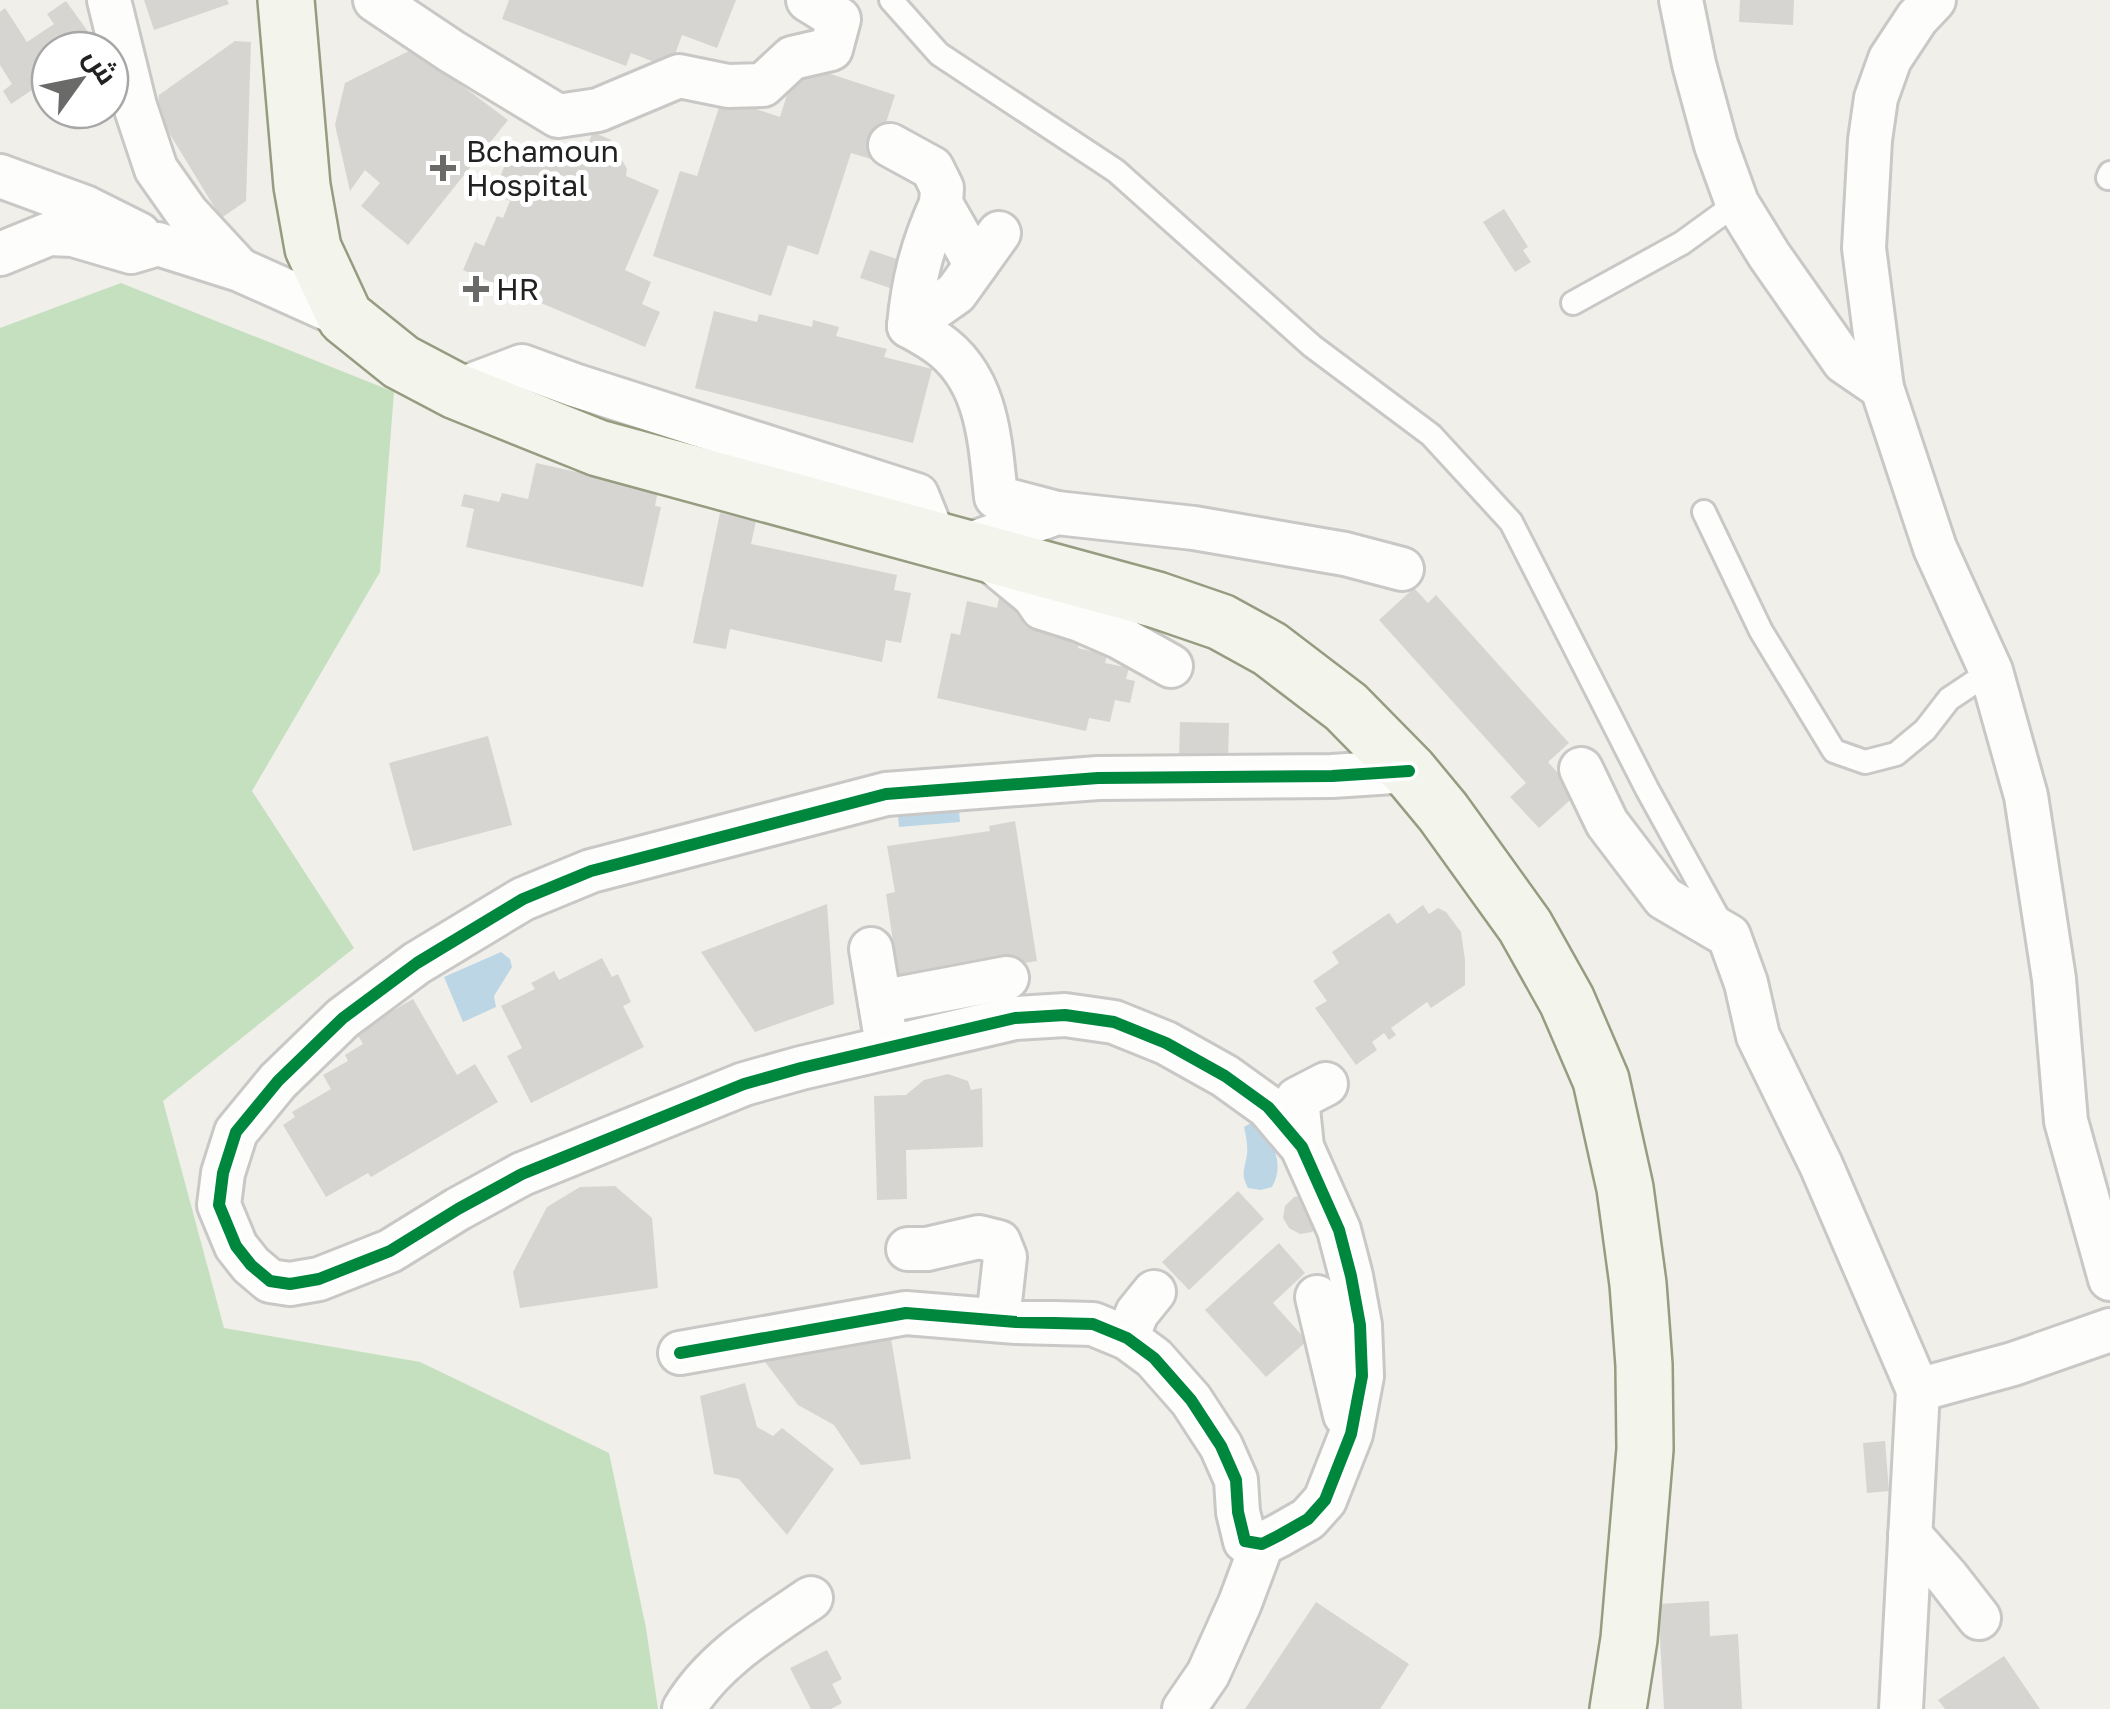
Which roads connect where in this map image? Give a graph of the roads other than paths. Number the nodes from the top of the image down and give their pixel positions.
1 (109, 0) edge
2 (286, 0) edge
3 (808, 0) edge
4 (892, 0) edge
5 (1681, 0) edge
6 (1934, 0) edge
7 (399, 7) edge
8 (890, 145) dead end
9 (0, 176) edge
10 (1737, 203) junction
11 (941, 204) junction
12 (158, 244) junction
13 (0, 254) edge
14 (240, 270) junction
15 (1573, 303) dead end
16 (345, 317) junction
17 (908, 326) junction
18 (1882, 388) junction
19 (1704, 512) dead end
20 (1057, 513) junction
21 (959, 546) junction
22 (1402, 568) dead end
23 (1171, 666) dead end
24 (1991, 671) junction
25 (1582, 769) dead end
26 (1408, 771) junction
27 (1729, 936) junction
28 (872, 950) dead end
29 (1007, 978) dead end
30 (880, 1002) junction
31 (888, 1047) junction
32 (1326, 1084) dead end
33 (1302, 1147) junction
34 (908, 1249) dead end
35 (2110, 1278) edge
36 (1154, 1292) dead end
37 (1317, 1297) dead end
38 (998, 1320) junction
39 (2110, 1330) edge
40 (1127, 1338) junction
41 (680, 1353) dead end
42 (1918, 1390) junction
43 (1351, 1434) junction
44 (1910, 1535) junction
45 (1262, 1544) junction
46 (811, 1598) dead end
47 (1979, 1618) dead end
48 (684, 1709) edge
49 (1184, 1709) edge
50 (1618, 1709) edge
51 (1902, 1709) edge

1 - 14 street
2 - 16 main road
3 - 7 street
4 - 27 lane
5 - 10 street
6 - 18 street
8 - 11 street
9 - 12 street
10 - 15 lane
10 - 18 street
11 - 17 street
11 - 17 street
12 - 13 street
12 - 14 street
14 - 16 street
16 - 21 main road
17 - 20 street
18 - 24 street
19 - 24 lane
20 - 21 street
20 - 22 street
21 - 23 street
21 - 26 main road
24 - 35 street
25 - 27 street
26 - 31 street
26 - 50 main road
27 - 42 street
28 - 30 street
29 - 30 street
30 - 31 street
31 - 33 street
32 - 33 street
33 - 43 street
34 - 38 street
36 - 40 street
37 - 43 street
38 - 40 street
38 - 41 street
39 - 42 street
40 - 45 street
42 - 44 street
43 - 45 street
44 - 47 street
44 - 51 street
45 - 49 street
46 - 48 street

